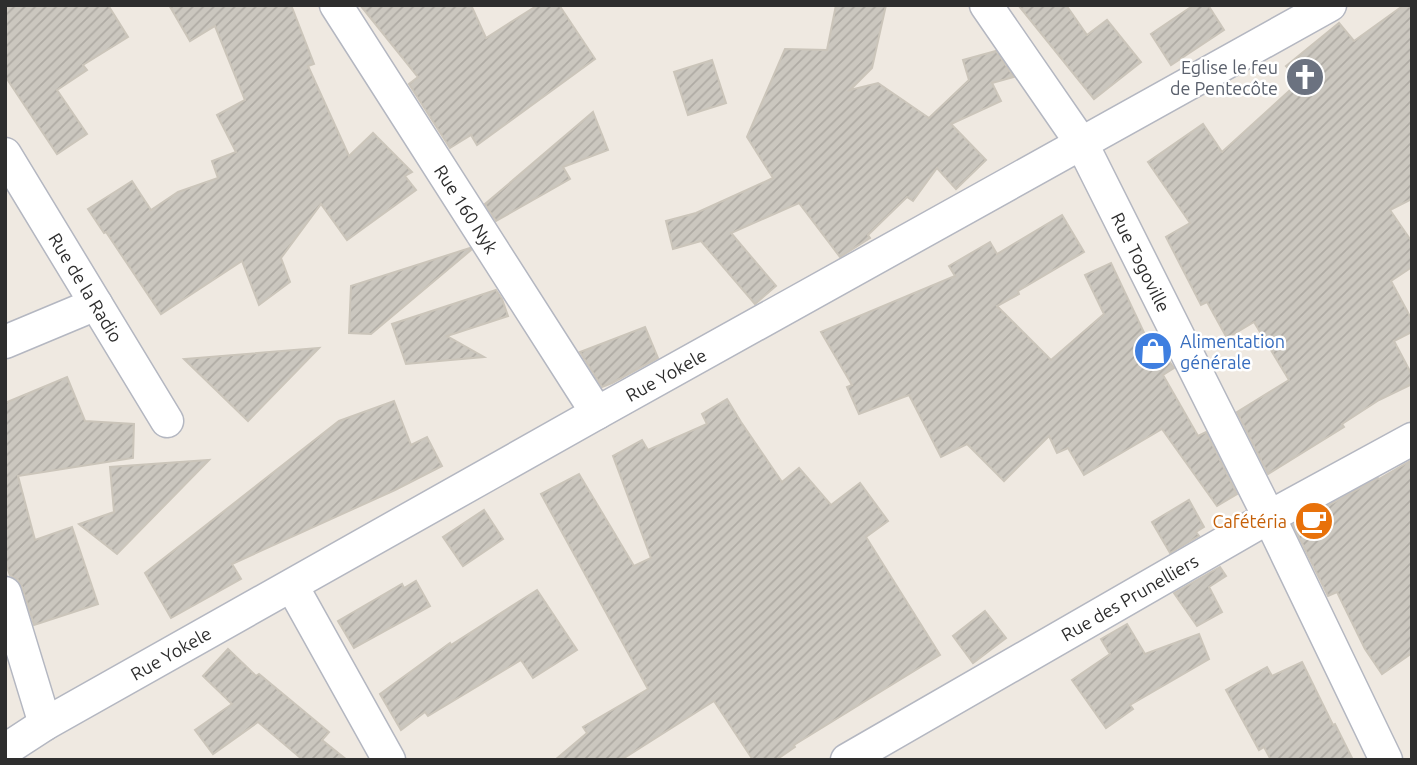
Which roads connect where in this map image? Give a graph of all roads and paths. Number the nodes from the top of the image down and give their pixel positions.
1 (336, 5) edge
2 (986, 5) edge
3 (1330, 5) edge
4 (1082, 144) junction
5 (5, 153) edge
6 (96, 304) junction
7 (5, 342) edge
8 (597, 413) junction
9 (167, 421) dead end
10 (1412, 439) edge
11 (1269, 517) junction
12 (292, 586) junction
13 (5, 593) edge
14 (45, 724) junction
15 (5, 750) edge
16 (389, 760) edge
17 (847, 760) edge
18 (1385, 760) edge

1 - 8 street, Rue 160 Nyk
2 - 4 street, Rue Togoville
3 - 4 street, Rue Yokele
4 - 8 street, Rue Yokele
4 - 11 street, Rue Togoville
5 - 6 street, Rue de la Radio
6 - 7 street
6 - 9 street, Rue de la Radio
8 - 12 street, Rue Yokele
10 - 11 street, Rue des Prunelliers
11 - 17 street, Rue des Prunelliers
11 - 18 street, Rue Togoville
12 - 14 street, Rue Yokele
12 - 16 street
13 - 14 street
14 - 15 street, Rue Yokele

